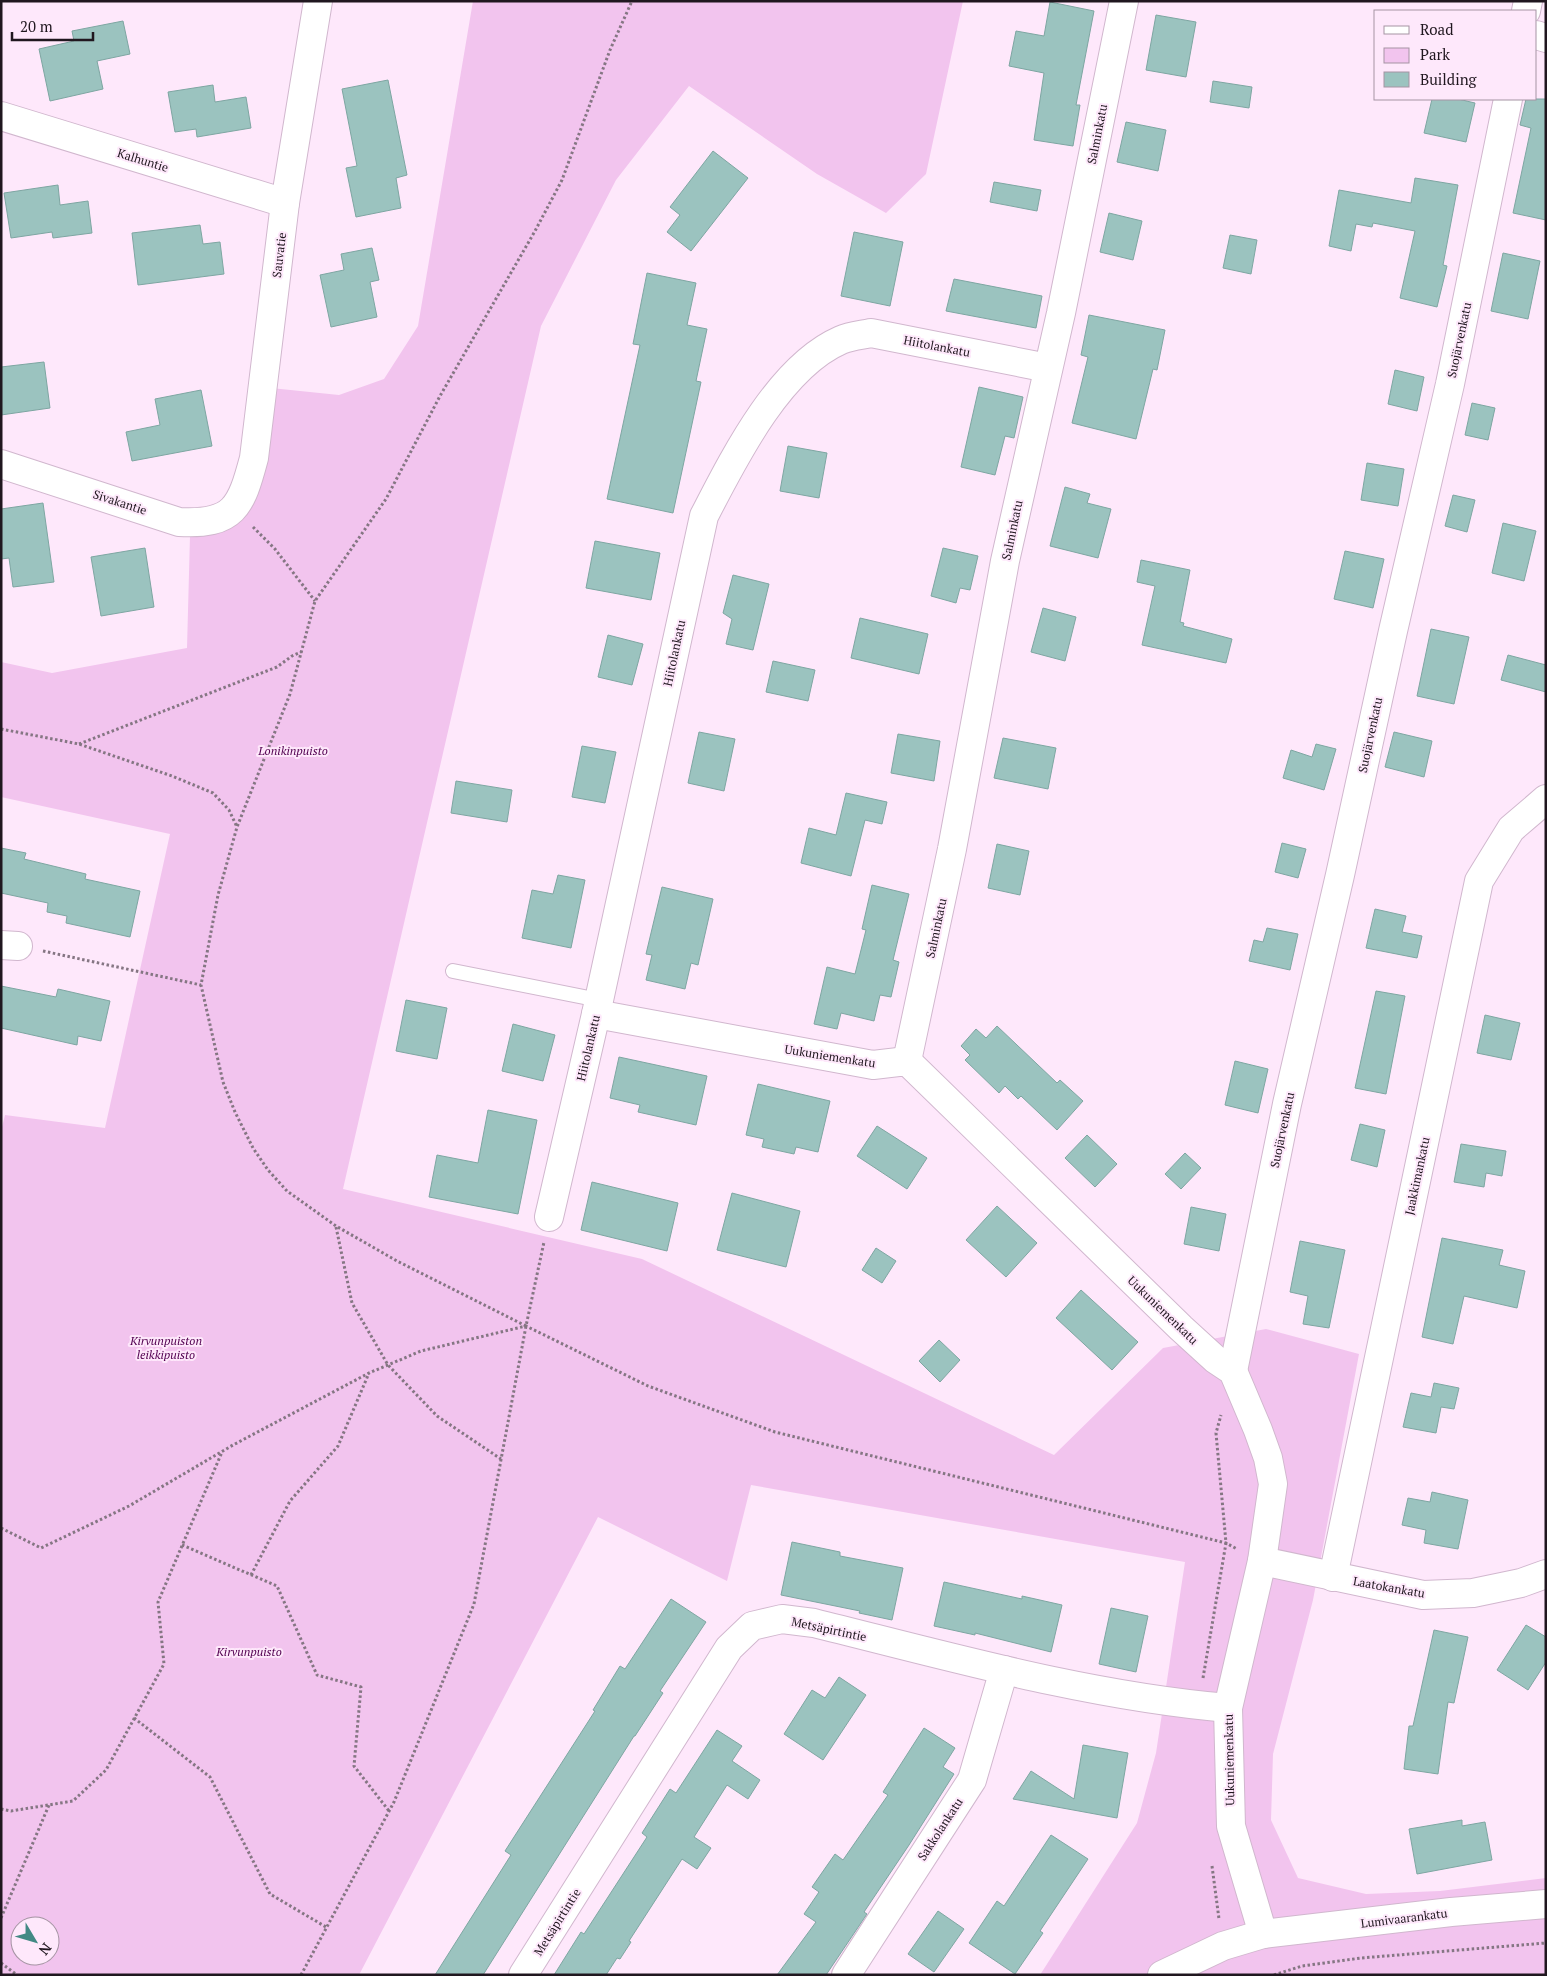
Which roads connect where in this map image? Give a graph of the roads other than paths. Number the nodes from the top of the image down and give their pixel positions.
1 (318, 1) edge
2 (1124, 1) edge
3 (1508, 100) edge
4 (1, 116) edge
5 (285, 203) junction
6 (1048, 368) junction
7 (1, 464) edge
8 (236, 506) joint
9 (1546, 799) edge
10 (453, 971) dead end
11 (597, 1007) junction
12 (908, 1060) junction
13 (549, 1217) road end
14 (1233, 1371) junction
15 (1262, 1561) junction
16 (1546, 1574) edge
17 (1334, 1577) junction
18 (1004, 1670) junction
19 (1228, 1708) junction
20 (1546, 1904) edge
21 (1262, 1934) junction
22 (523, 1975) edge
23 (846, 1975) edge
24 (1162, 1975) edge

1 - 5 street, Sauvatie
2 - 6 street, Salminkatu
3 - 14 street, Suojärvenkatu
4 - 5 street, Kalhuntie
5 - 8 street, Sauvatie
6 - 11 street, Hiitolankatu
6 - 12 street, Salminkatu
7 - 8 street, Sivakantie
9 - 17 street, Jaakkimankatu
10 - 11 lane
11 - 12 street, Uukuniemenkatu
11 - 13 street, Hiitolankatu
12 - 14 street, Uukuniemenkatu
14 - 15 street, Uukuniemenkatu
15 - 17 street, Laatokankatu
15 - 19 street, Uukuniemenkatu
16 - 17 street, Laatokankatu
18 - 19 street, Metsäpirtintie
18 - 22 street, Metsäpirtintie
18 - 23 street, Sakkolankatu
19 - 21 street, Uukuniemenkatu
20 - 21 street, Lumivaarankatu
21 - 24 street, Lumivaarankatu

